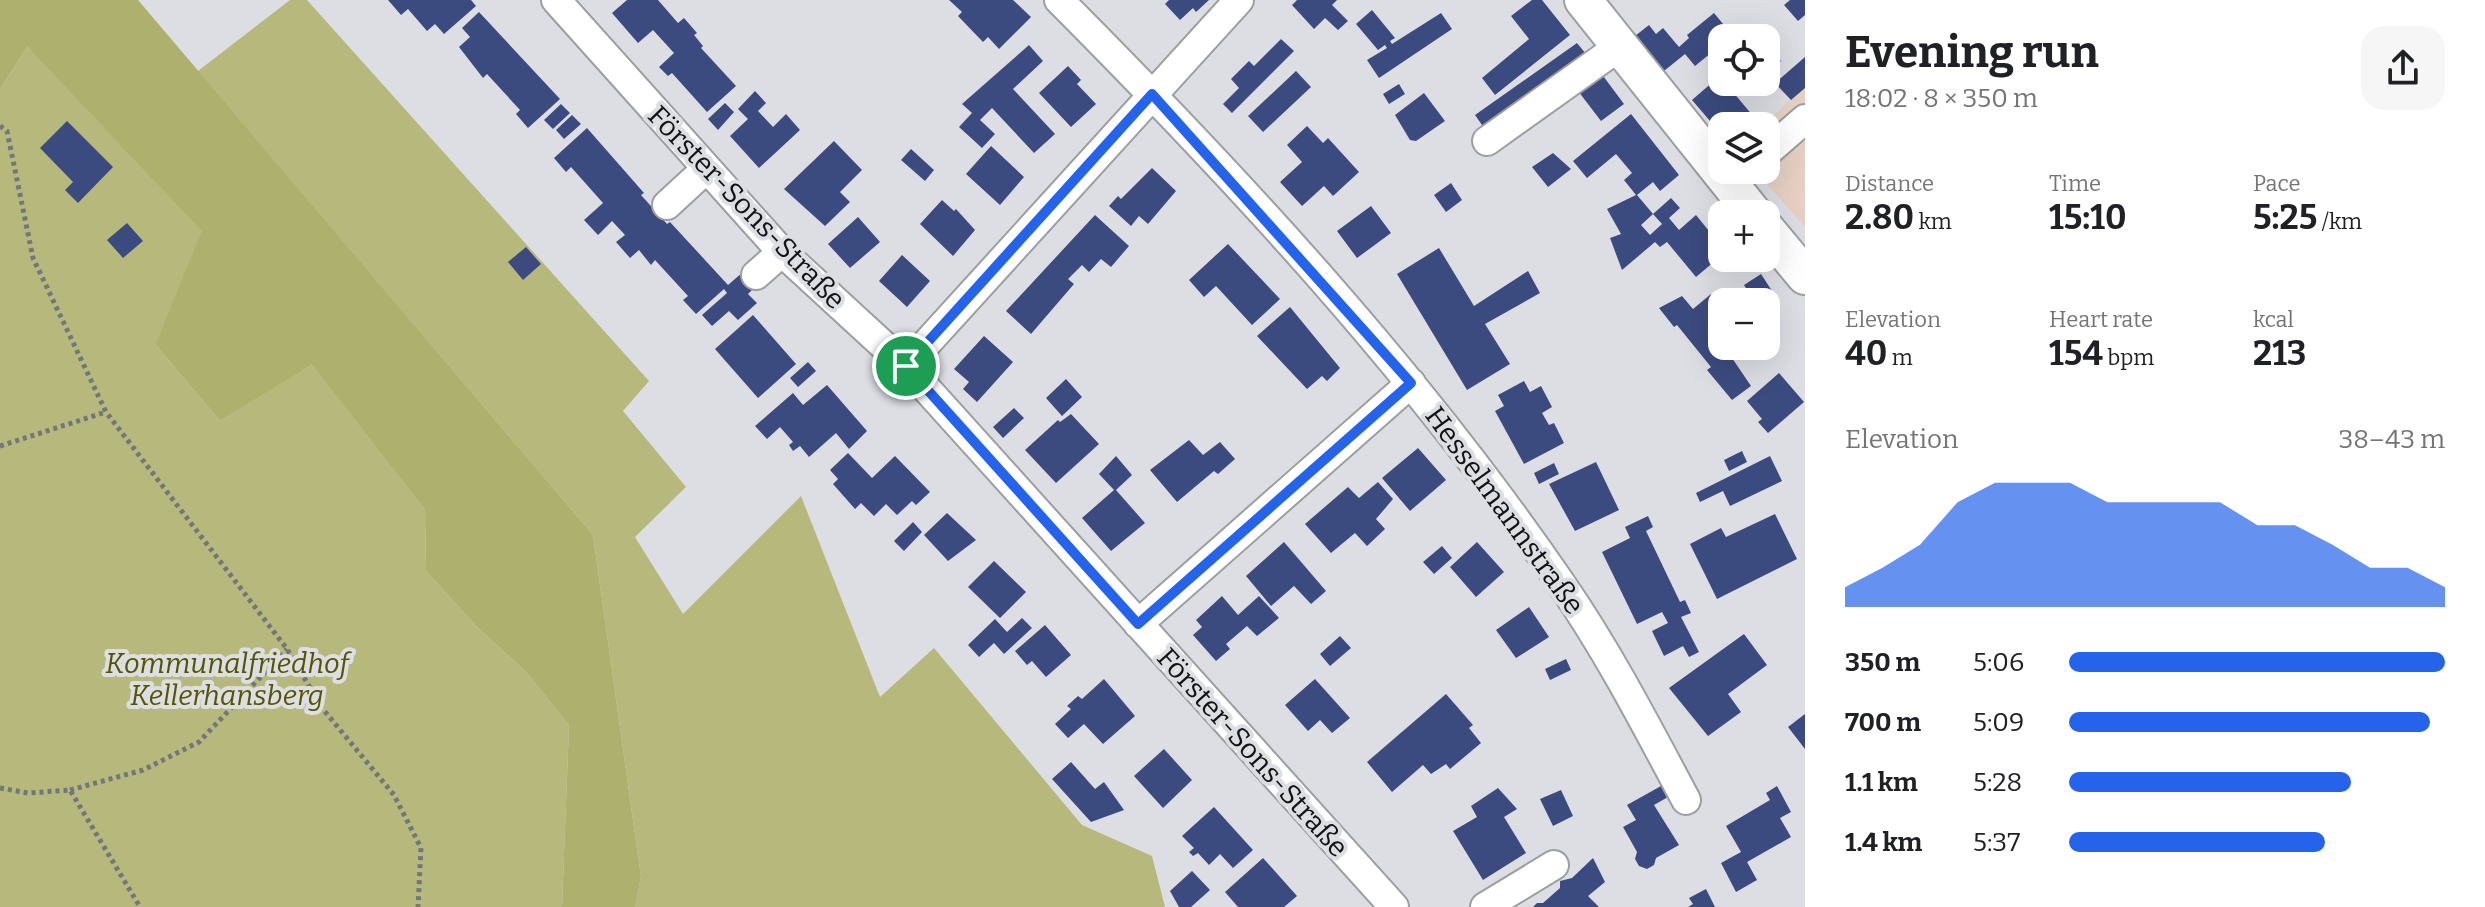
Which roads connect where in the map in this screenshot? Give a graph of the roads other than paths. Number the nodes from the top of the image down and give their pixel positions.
1 (556, 0) edge
2 (1059, 0) edge
3 (1239, 0) edge
4 (1583, 0) edge
5 (1620, 46) junction
6 (1152, 94) junction
7 (1805, 119) edge
8 (1487, 141) dead end
9 (1780, 141) edge
10 (1708, 144) edge
11 (706, 169) junction
12 (667, 205) dead end
13 (1780, 246) edge
14 (782, 252) junction
15 (756, 275) dead end
16 (1805, 276) edge
17 (906, 366) junction
18 (1411, 383) junction
19 (1138, 624) junction
20 (1686, 800) dead end
21 (1554, 865) dead end
22 (1394, 907) edge
23 (1485, 907) edge

1 - 11 street, Förster-Sons-Straße
2 - 6 street, Hesselmannstraße
3 - 6 street
4 - 5 main road
5 - 8 street
5 - 10 main road
6 - 17 street
6 - 18 street, Hesselmannstraße
7 - 9 street
11 - 12 street
11 - 14 street, Förster-Sons-Straße
13 - 16 main road
14 - 15 street
14 - 17 street, Förster-Sons-Straße
17 - 19 street, Förster-Sons-Straße
18 - 19 street
18 - 20 street, Hesselmannstraße
19 - 22 street, Förster-Sons-Straße
21 - 23 street

